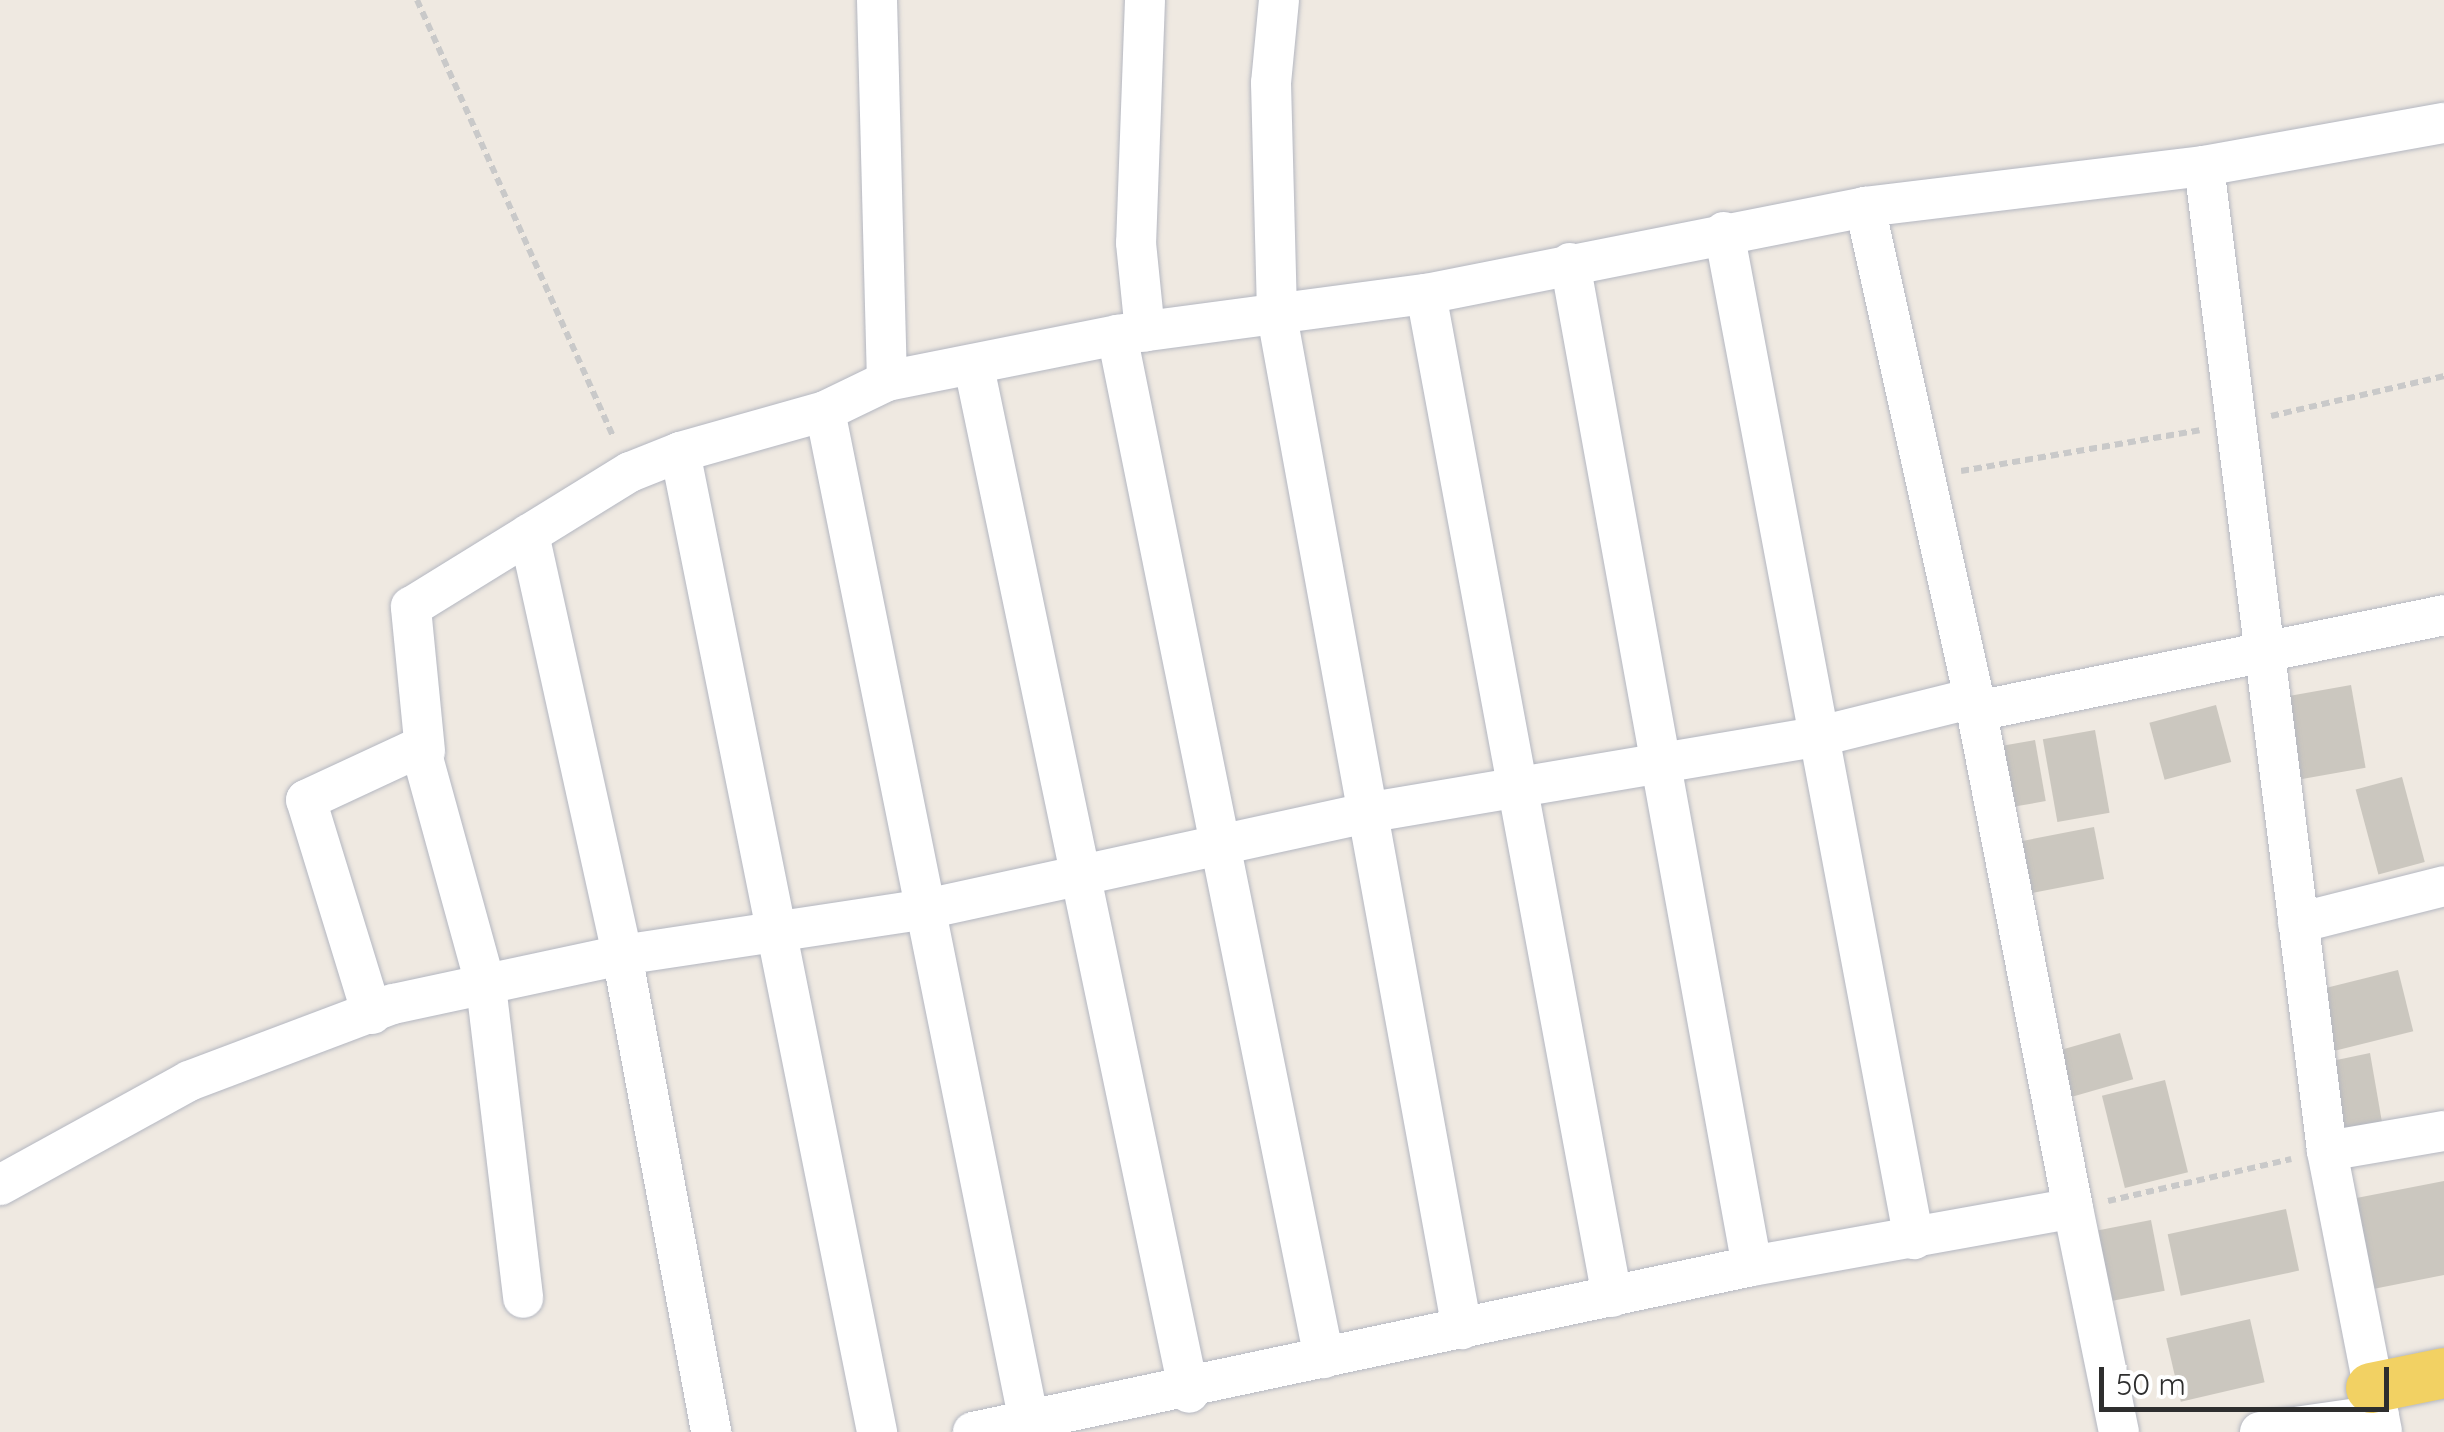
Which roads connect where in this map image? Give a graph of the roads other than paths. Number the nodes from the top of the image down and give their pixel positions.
1 (878, 0) edge
2 (1145, 0) edge
3 (1279, 0) edge
4 (2444, 124) edge
5 (2204, 166) junction
6 (1865, 207) junction
7 (1724, 232) junction
8 (1570, 263) junction
9 (1426, 294) junction
10 (1276, 316) junction
11 (1131, 334) junction
12 (974, 367) junction
13 (887, 381) junction
14 (824, 412) junction
15 (680, 452) junction
16 (529, 534) junction
17 (2444, 614) edge
18 (2264, 646) junction
19 (1976, 705) junction
20 (1816, 737) junction
21 (425, 750) junction
22 (1667, 759) junction
23 (1513, 787) junction
24 (1372, 812) junction
25 (1225, 844) junction
26 (1076, 874) junction
27 (2444, 886) edge
28 (926, 909) junction
29 (2298, 922) junction
30 (778, 935) junction
31 (622, 955) junction
32 (486, 986) junction
33 (372, 1014) junction
34 (2444, 1131) edge
35 (2327, 1151) junction
36 (0, 1185) edge
37 (2073, 1208) junction
38 (1914, 1238) junction
39 (1752, 1266) junction
40 (1612, 1297) junction
41 (523, 1298) dead end
42 (1462, 1330) junction
43 (1324, 1358) junction
44 (2444, 1373) edge
45 (1189, 1393) junction
46 (2377, 1412) edge
47 (1029, 1422) junction
48 (712, 1432) edge
49 (877, 1432) edge
50 (974, 1432) edge
51 (2119, 1432) edge
52 (2260, 1432) edge

1 - 13 street
2 - 11 street
3 - 10 street
4 - 5 street
5 - 6 street
5 - 18 street
6 - 7 street
6 - 19 street
7 - 8 street
7 - 20 street
8 - 9 street
8 - 22 street
9 - 10 street
9 - 23 street
10 - 11 street
10 - 24 street
11 - 12 street
11 - 25 street
12 - 13 street
12 - 26 street
13 - 14 street
14 - 15 street
14 - 28 street
15 - 16 street
15 - 30 street
16 - 21 street
16 - 31 street
17 - 18 street
18 - 19 street
18 - 29 street
19 - 20 street
19 - 37 street
20 - 22 street
20 - 38 street
21 - 32 street
21 - 33 street
22 - 23 street
22 - 39 street
23 - 24 street
23 - 40 street
24 - 25 street
24 - 42 street
25 - 26 street
25 - 43 street
26 - 28 street
26 - 45 street
27 - 29 street
28 - 30 street
28 - 47 street
29 - 35 street
30 - 31 street
30 - 49 street
31 - 32 street
31 - 48 street
32 - 33 street
32 - 41 street
33 - 36 street
34 - 35 street
35 - 46 street
37 - 38 street
37 - 51 street
38 - 39 street
39 - 40 street
40 - 42 street
42 - 43 street
43 - 45 street
44 - 46 main road
45 - 47 street
46 - 52 street
47 - 50 street

